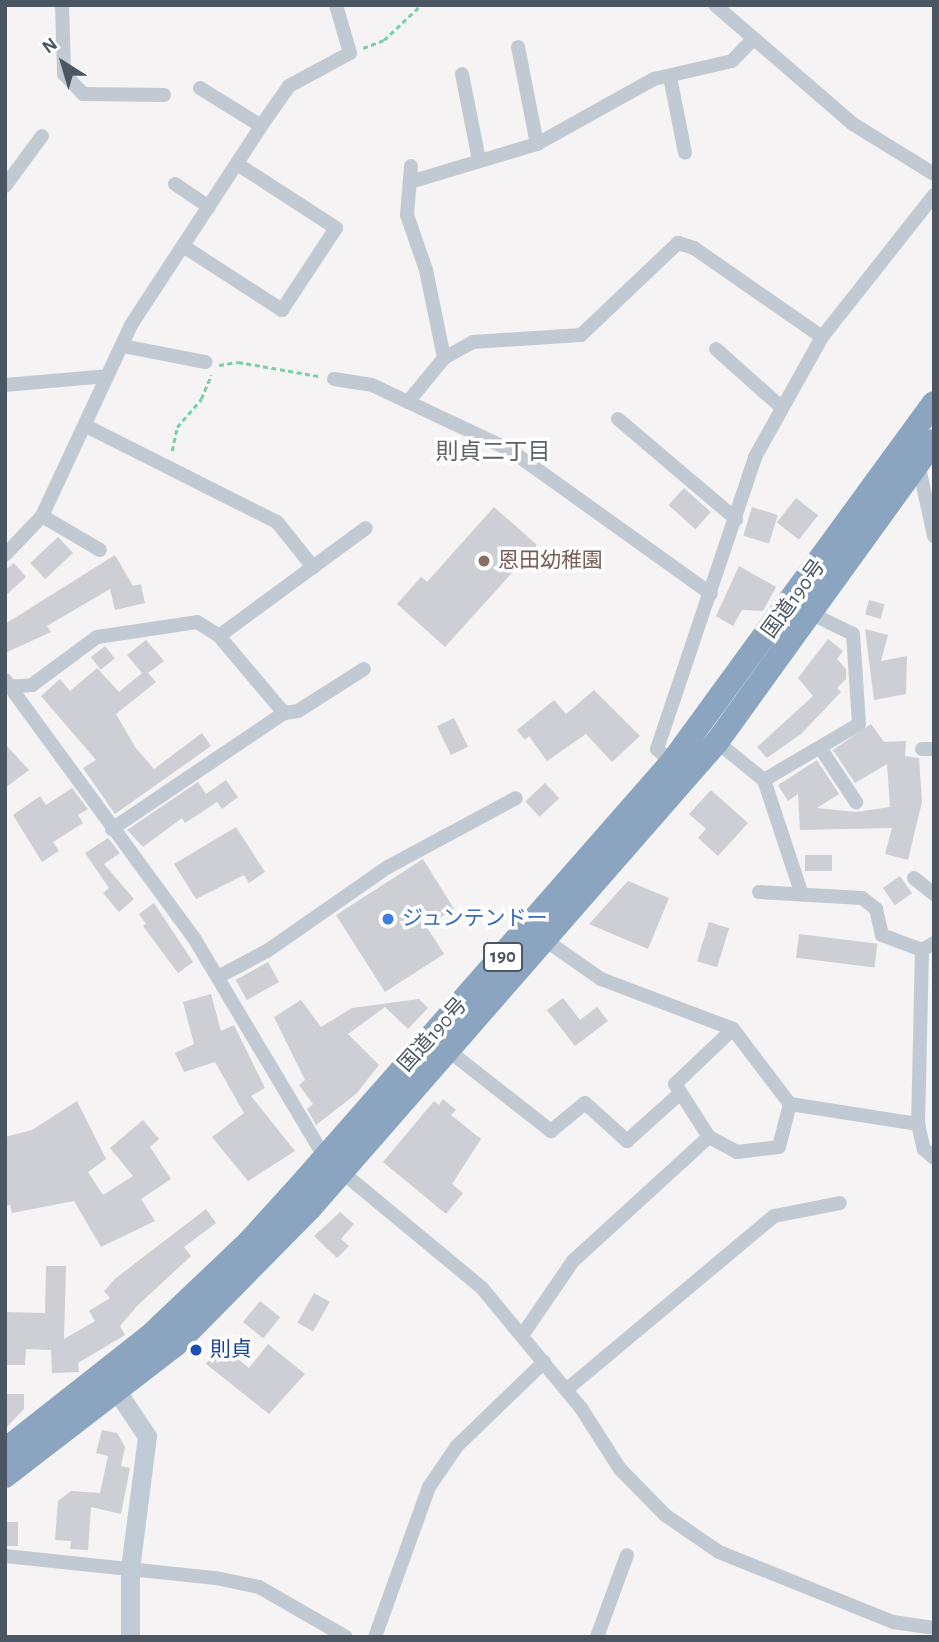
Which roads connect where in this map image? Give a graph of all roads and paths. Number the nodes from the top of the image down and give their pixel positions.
1 (62, 5) edge
2 (336, 5) edge
3 (421, 5) edge
4 (715, 5) edge
5 (752, 39) junction
6 (518, 47) dead end
7 (351, 53) junction
8 (462, 74) dead end
9 (670, 77) junction
10 (200, 88) dead end
11 (164, 95) dead end
12 (261, 126) junction
13 (42, 136) dead end
14 (537, 144) junction
15 (685, 153) dead end
16 (479, 160) junction
17 (237, 164) junction
18 (411, 166) dead end
19 (934, 174) edge
20 (410, 181) junction
21 (175, 184) dead end
22 (5, 186) edge
23 (934, 195) edge
24 (209, 206) junction
25 (183, 246) junction
26 (822, 337) junction
27 (123, 346) junction
28 (716, 349) dead end
29 (444, 358) junction
30 (205, 362) dead end
31 (107, 376) junction
32 (334, 379) joint
33 (5, 385) edge
34 (408, 402) junction
35 (934, 403) edge
36 (781, 407) junction
37 (618, 419) dead end
38 (86, 426) junction
39 (934, 441) edge
40 (918, 463) junction
41 (171, 468) junction
42 (42, 516) junction
43 (736, 519) junction
44 (366, 528) dead end
45 (934, 536) edge
46 (100, 550) dead end
47 (5, 555) edge
48 (313, 567) junction
49 (711, 594) junction
50 (812, 614) junction
51 (219, 636) junction
52 (364, 669) dead end
53 (7, 684) edge
54 (284, 713) junction
55 (717, 742) junction
56 (821, 749) junction
57 (680, 770) junction
58 (764, 780) junction
59 (516, 799) dead end
60 (856, 802) dead end
61 (112, 829) junction
62 (914, 878) dead end
63 (759, 892) dead end
64 (801, 892) junction
65 (934, 894) edge
66 (548, 942) junction
67 (928, 946) edge
68 (218, 977) junction
69 (733, 1029) junction
70 (449, 1051) junction
71 (678, 1095) junction
72 (790, 1104) junction
73 (918, 1124) junction
74 (709, 1137) junction
75 (934, 1158) edge
76 (333, 1165) junction
77 (840, 1203) dead end
78 (523, 1334) junction
79 (544, 1362) junction
80 (111, 1383) junction
81 (566, 1390) junction
82 (5, 1450) edge
83 (5, 1476) edge
84 (626, 1555) dead end
85 (5, 1556) edge
86 (130, 1568) junction
87 (934, 1628) edge
88 (894, 1629) edge
89 (130, 1637) edge
90 (346, 1637) edge
91 (375, 1637) edge
92 (597, 1637) edge

1 - 11 street
2 - 7 street
3 - 7 path
4 - 5 street
5 - 9 street
5 - 19 street
6 - 14 street
7 - 12 street
8 - 16 street
9 - 14 street
9 - 15 street
10 - 12 street
12 - 17 street
13 - 22 street
14 - 16 street
16 - 20 street
17 - 24 street
17 - 25 street
18 - 20 street
20 - 29 street
21 - 24 street
23 - 26 street
24 - 25 street
25 - 27 street
26 - 29 street
26 - 36 street
27 - 30 street
27 - 31 street
28 - 36 street
29 - 34 street
31 - 33 street
31 - 38 street
32 - 34 street
32 - 41 path
34 - 49 street
35 - 57 highway, 国道190号 / 190
36 - 43 street
37 - 43 street
38 - 41 street
38 - 42 street
39 - 40 highway, 国道190号 / 190
40 - 45 street
40 - 50 highway, 国道190号 / 190
41 - 48 street
42 - 46 street
42 - 47 street
43 - 49 street
44 - 48 street
48 - 51 street
49 - 57 street
50 - 55 highway, 国道190号 / 190
50 - 56 street
51 - 53 street
51 - 54 street
52 - 54 street
53 - 61 street
54 - 61 street
55 - 57 highway, 国道190号 / 190
55 - 58 street
56 - 58 street
56 - 60 street
57 - 66 highway, 国道190号 / 190
57 - 76 highway, 国道190号 / 190
58 - 64 street
59 - 68 street
61 - 68 street
62 - 65 street
63 - 64 street
64 - 67 street
66 - 69 street
66 - 70 highway, 国道190号 / 190
67 - 73 street
68 - 76 street
69 - 71 street
69 - 72 street
70 - 71 street
70 - 76 highway, 国道190号 / 190
71 - 74 street
72 - 73 street
72 - 74 street
73 - 75 street
74 - 78 street
76 - 78 street
76 - 80 highway, 国道190号 / 190
77 - 81 street
78 - 79 street
79 - 81 street
79 - 91 street
80 - 82 highway, 国道190号 / 190
80 - 83 highway, 国道190号 / 190
80 - 86 street
81 - 88 street
84 - 92 street
85 - 86 street
86 - 89 street
86 - 90 street
87 - 88 street

